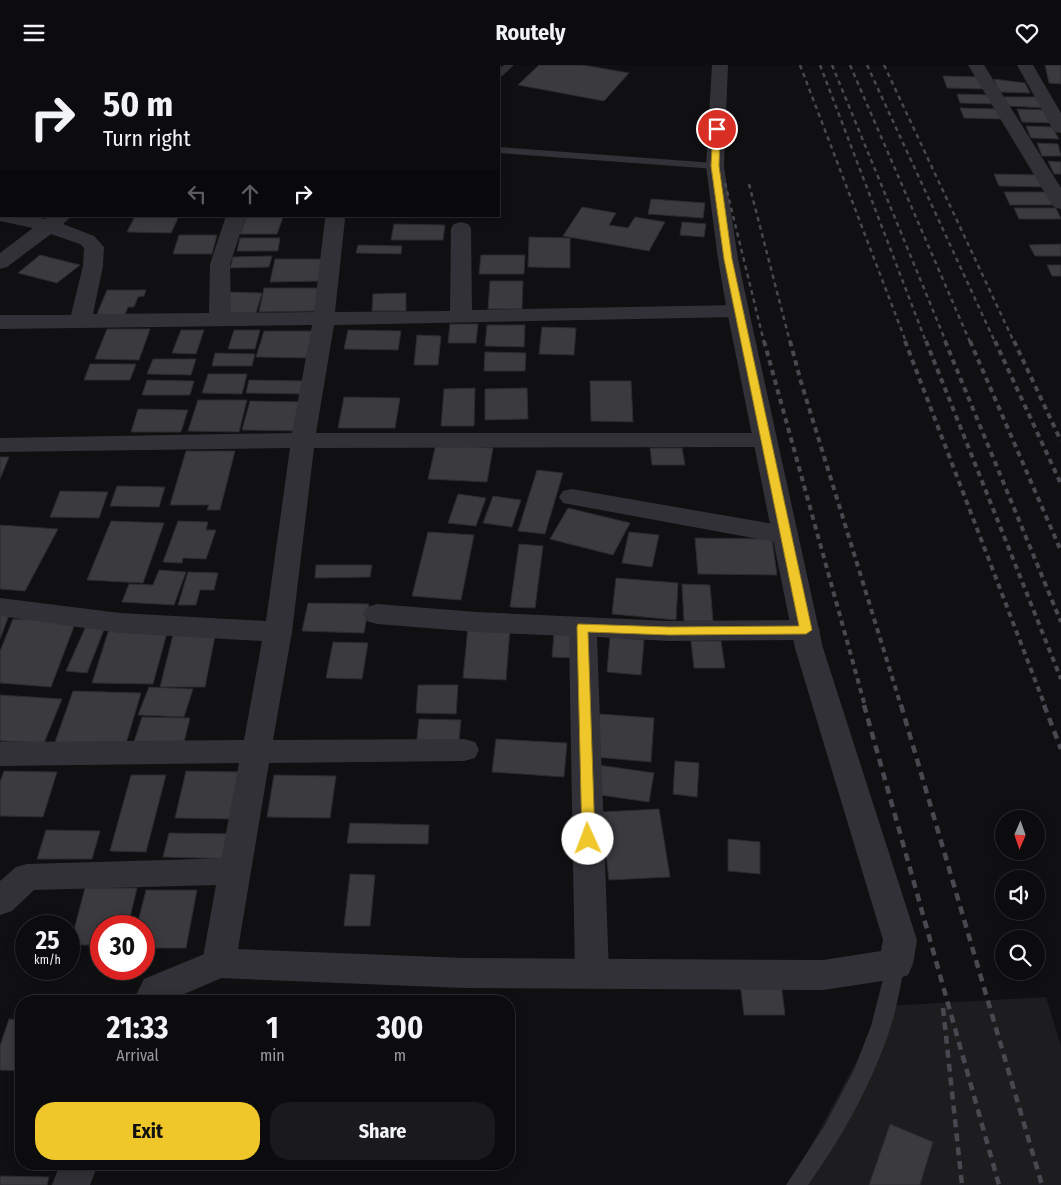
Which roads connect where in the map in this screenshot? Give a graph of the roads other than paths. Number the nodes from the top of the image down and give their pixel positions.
1 (509, 65) edge
2 (720, 65) edge
3 (976, 65) edge
4 (1025, 65) edge
5 (500, 74) edge
6 (1059, 121) edge
7 (500, 150) edge
8 (715, 166) junction
9 (1061, 203) edge
10 (13, 217) edge
11 (236, 217) edge
12 (335, 219) dead end
13 (56, 221) edge
14 (461, 228) dead end
15 (0, 263) edge
16 (738, 311) junction
17 (461, 317) junction
18 (324, 318) junction
19 (220, 319) junction
20 (81, 320) junction
21 (0, 322) edge
22 (765, 439) junction
23 (303, 440) junction
24 (0, 445) edge
25 (572, 497) dead end
26 (785, 535) junction
27 (0, 607) edge
28 (377, 614) dead end
29 (582, 627) junction
30 (806, 630) junction
31 (278, 632) junction
32 (464, 750) dead end
33 (256, 751) junction
34 (0, 754) edge
35 (236, 871) junction
36 (0, 901) edge
37 (219, 963) junction
38 (896, 964) junction
39 (592, 974) junction
40 (153, 995) edge
41 (77, 1170) edge
42 (71, 1185) edge
43 (796, 1185) edge

1 - 5 lane
2 - 8 street
3 - 9 street
4 - 6 street
7 - 8 lane
8 - 16 street
10 - 13 street
11 - 19 street
12 - 18 street
13 - 15 street
13 - 20 street
14 - 17 street
16 - 17 street
16 - 22 street
17 - 18 street
18 - 19 street
18 - 23 street
19 - 20 street
20 - 21 street
22 - 23 street
22 - 26 street
23 - 24 street
23 - 31 street
25 - 26 street
26 - 30 street
27 - 31 street
28 - 29 street
29 - 30 street
29 - 39 street
30 - 38 street
31 - 33 street
32 - 33 street
33 - 34 street
33 - 35 street
35 - 36 street
35 - 37 street
37 - 39 street
37 - 40 street
38 - 39 street
38 - 43 lane
41 - 42 street

